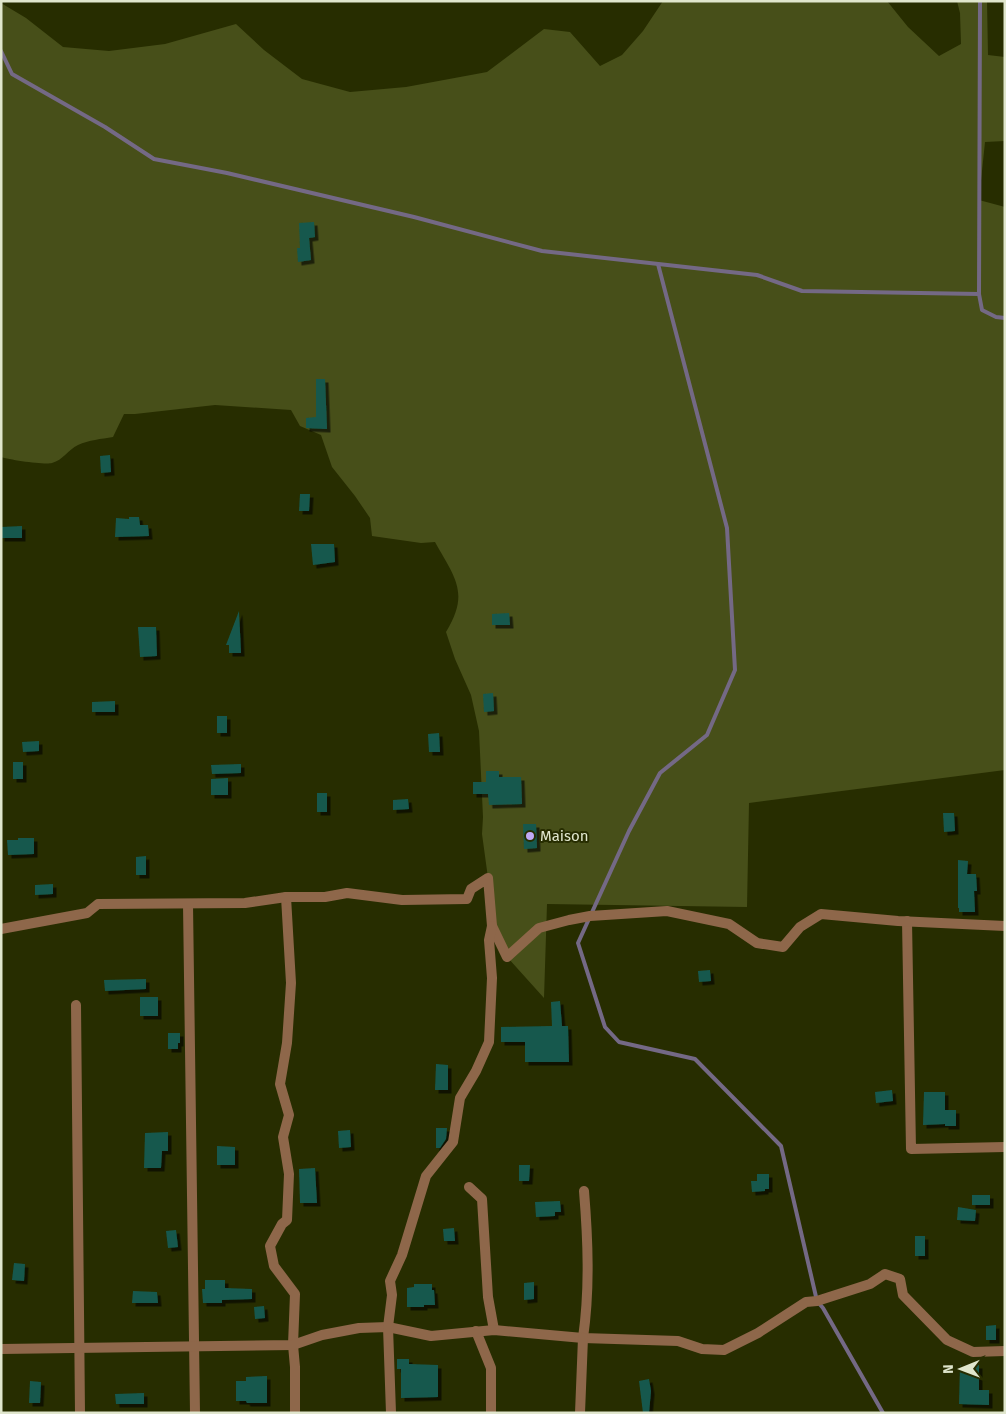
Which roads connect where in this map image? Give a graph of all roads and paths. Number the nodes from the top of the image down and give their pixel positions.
1 (286, 897) junction
2 (188, 904) junction
3 (907, 921) junction
4 (492, 926) junction
5 (1005, 926) edge
6 (1, 929) edge
7 (76, 1006) dead end
8 (1005, 1147) edge
9 (469, 1187) dead end
10 (584, 1191) dead end
11 (388, 1327) junction
12 (494, 1330) junction
13 (476, 1331) junction
14 (583, 1338) junction
15 (293, 1345) junction
16 (194, 1346) junction
17 (79, 1348) junction
18 (1, 1349) edge
19 (1005, 1351) edge
20 (80, 1413) edge
21 (195, 1413) edge
22 (295, 1413) edge
23 (391, 1413) edge
24 (491, 1413) edge
25 (580, 1413) edge

1 - 2 street
1 - 4 street
1 - 15 street
2 - 6 street
2 - 16 street
3 - 4 street
3 - 5 street
3 - 8 street
4 - 11 street
7 - 17 street
9 - 12 street
10 - 14 street
11 - 13 street
11 - 15 street
11 - 23 street
12 - 13 street
12 - 14 street
13 - 24 street
14 - 19 street
14 - 25 street
15 - 16 street
15 - 22 street
16 - 17 street
16 - 21 street
17 - 18 street
17 - 20 street

